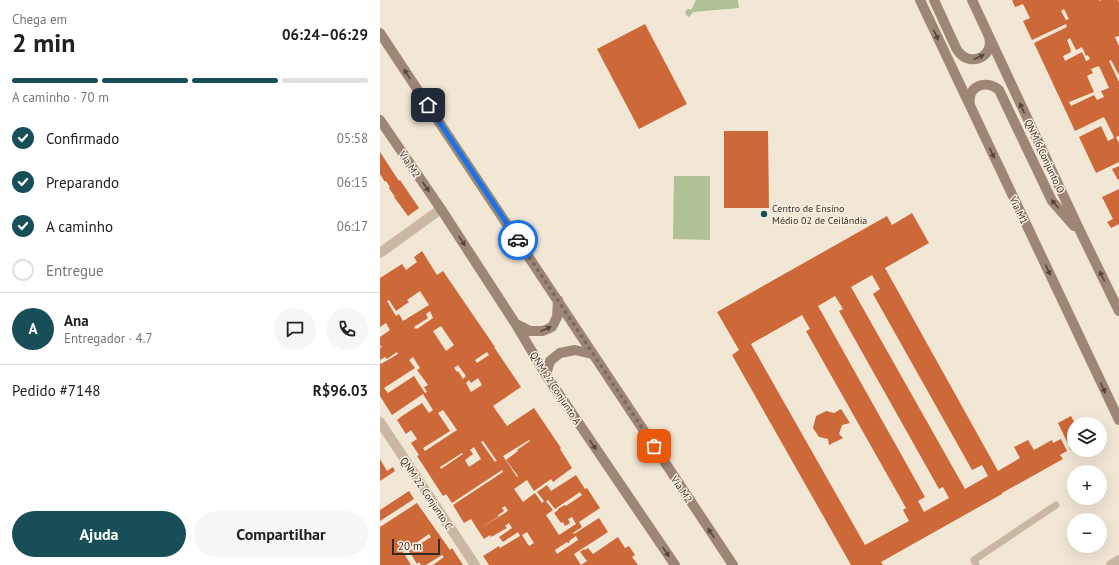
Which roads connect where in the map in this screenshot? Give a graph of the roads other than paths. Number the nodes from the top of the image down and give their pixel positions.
1 (920, 0) edge
2 (934, 0) edge
3 (972, 0) edge
4 (380, 33) edge
5 (988, 36) junction
6 (970, 106) junction
7 (380, 120) edge
8 (441, 209) junction
9 (1081, 233) junction
10 (380, 253) edge
11 (558, 300) junction
12 (1119, 311) edge
13 (515, 323) junction
14 (592, 354) junction
15 (546, 375) junction
16 (1119, 420) edge
17 (380, 422) edge
18 (1056, 506) dead end
19 (1119, 560) edge
20 (475, 565) edge
21 (674, 565) edge
22 (733, 565) edge
23 (976, 565) edge
24 (1111, 565) edge

1 -> 6 main road, Via M1
2 -> 5 main road
3 - 5 main road, QNM 6 Conjunto O
11 -> 4 main road, Via M2
9 -> 5 main road, QNM 6 Conjunto O
9 -> 6 main road
6 -> 16 main road, Via M1
7 -> 8 main road, Via M2
8 - 10 street
8 -> 13 main road, QNM 22 Conjunto A
12 -> 9 main road, QNM 6 Conjunto O
13 -> 11 main road
11 - 14 main road, Via M2
13 - 15 main road, QNM 22 Conjunto A
14 - 15 main road
22 -> 14 main road, Via M2
15 -> 21 main road, QNM 22 Conjunto A
17 - 20 street, QNM 22 Conjunto C
18 - 23 lane
19 - 24 street

